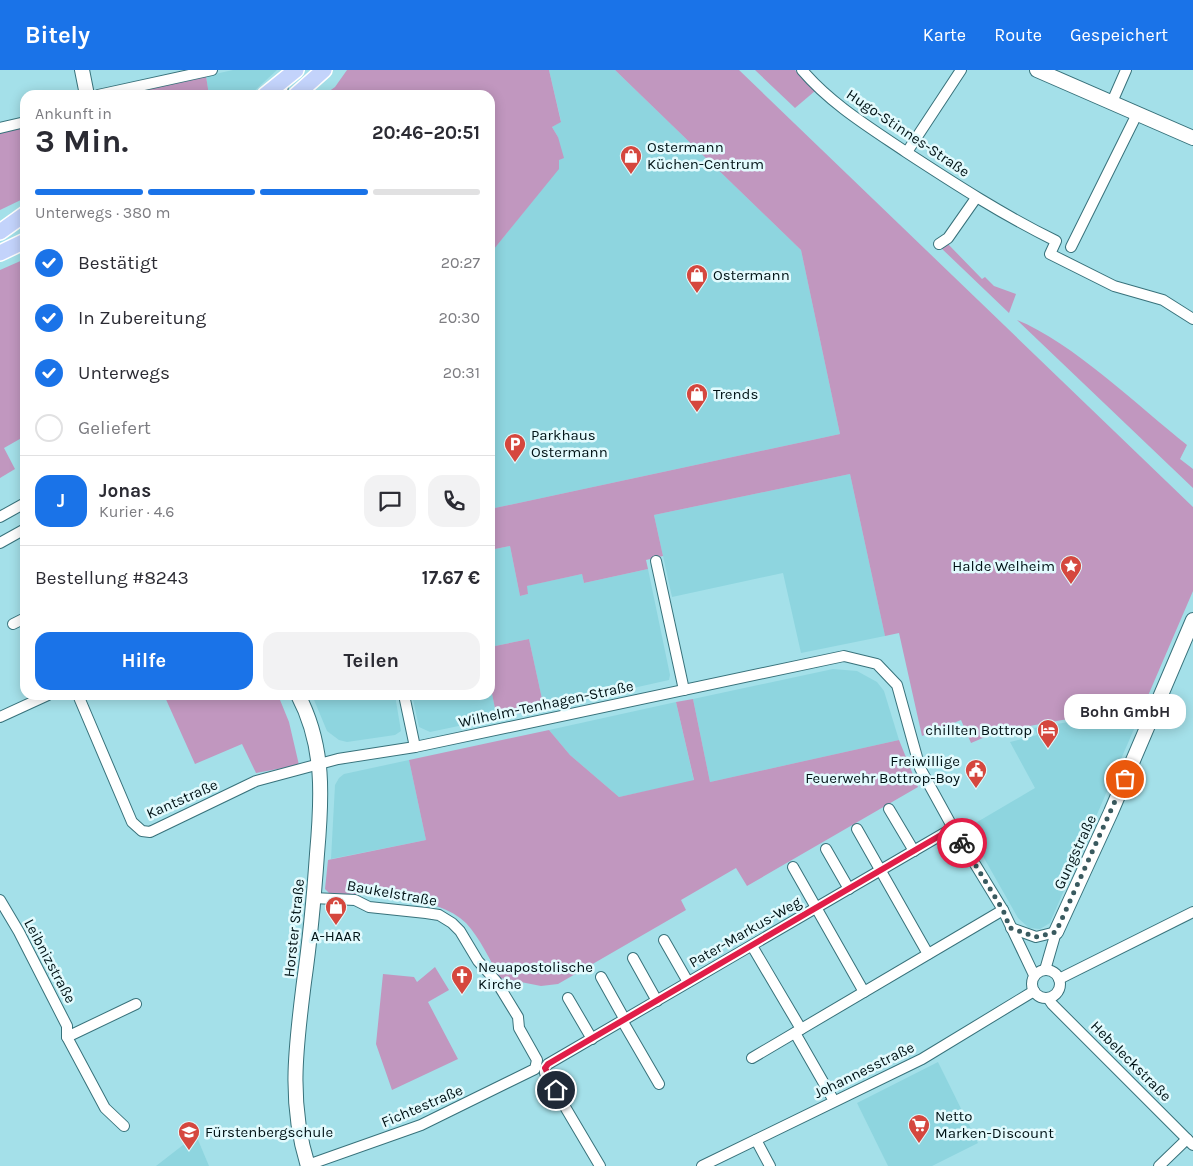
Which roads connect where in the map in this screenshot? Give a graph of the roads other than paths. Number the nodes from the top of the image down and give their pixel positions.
1 (82, 70) edge
2 (212, 70) edge
3 (296, 70) edge
4 (324, 70) edge
5 (802, 70) edge
6 (961, 70) edge
7 (1037, 70) edge
8 (1126, 70) edge
9 (282, 88) edge
10 (86, 90) edge
11 (121, 90) edge
12 (303, 90) edge
13 (1112, 102) junction
14 (1138, 114) junction
15 (20, 123) edge
16 (0, 128) edge
17 (1193, 138) edge
18 (907, 152) junction
19 (976, 198) junction
20 (20, 218) edge
21 (20, 226) edge
22 (0, 234) edge
23 (1056, 241) junction
24 (20, 243) edge
25 (939, 244) dead end
26 (1070, 247) junction
27 (20, 248) edge
28 (4, 251) edge
29 (1064, 261) junction
30 (1193, 319) edge
31 (20, 506) edge
32 (0, 517) edge
33 (20, 532) edge
34 (0, 543) edge
35 (656, 561) dead end
36 (20, 620) edge
37 (1193, 620) edge
38 (13, 624) dead end
39 (684, 690) junction
40 (36, 700) edge
41 (80, 700) edge
42 (300, 700) edge
43 (405, 700) edge
44 (1, 715) edge
45 (415, 747) junction
46 (320, 765) junction
47 (889, 809) dead end
48 (953, 828) junction
49 (857, 829) dead end
50 (826, 849) dead end
51 (914, 851) junction
52 (793, 867) dead end
53 (881, 870) junction
54 (849, 889) junction
55 (313, 898) junction
56 (0, 900) edge
57 (816, 908) junction
58 (1003, 910) junction
59 (1193, 912) edge
60 (1010, 928) junction
61 (1056, 932) junction
62 (664, 940) dead end
63 (752, 946) junction
64 (928, 954) junction
65 (632, 958) dead end
66 (1044, 970) junction
67 (1034, 975) junction
68 (601, 977) dead end
69 (1059, 979) junction
70 (688, 982) junction
71 (1034, 991) junction
72 (864, 992) junction
73 (568, 998) dead end
74 (1048, 998) junction
75 (657, 1001) junction
76 (136, 1004) dead end
77 (624, 1021) junction
78 (798, 1031) junction
79 (67, 1037) junction
80 (592, 1039) junction
81 (752, 1058) dead end
82 (537, 1060) joint
83 (660, 1084) dead end
84 (834, 1102) junction
85 (124, 1126) dead end
86 (756, 1140) junction
87 (1190, 1142) edge
88 (308, 1166) edge
89 (600, 1166) edge
90 (702, 1166) edge
91 (770, 1166) edge
92 (1159, 1166) edge

1 - 10 street
2 - 11 street
3 - 9 main road
4 - 12 main road
5 - 18 street, Hugo-Stinnes-Straße
6 - 18 street
7 - 13 street
8 - 13 street
13 - 14 street
14 - 17 street
14 - 26 street
15 - 16 street
18 - 19 street, Hugo-Stinnes-Straße
19 - 23 street, Hugo-Stinnes-Straße
19 - 25 street, Hugo-Stinnes-Straße
20 - 22 main road
21 - 22 main road
23 - 26 street, Hugo-Stinnes-Straße
23 - 29 street
24 - 28 main road
26 - 29 street
27 - 28 main road
29 - 30 street
31 - 32 street
33 - 34 street
35 - 39 street
36 - 38 street
37 - 61 street, Gungstraße
39 - 45 street, Wilhelm-Tenhagen-Straße
39 - 48 street, Wilhelm-Tenhagen-Straße
40 - 44 street
41 - 46 street, Kantstraße
42 - 46 street, Horster Straße
43 - 45 street
45 - 46 street, Wilhelm-Tenhagen-Straße
46 - 55 street, Horster Straße
47 - 51 street
48 - 51 street, Pater-Markus-Weg
48 - 58 street, Wilhelm-Tenhagen-Straße
49 - 53 street
50 - 54 street
51 - 53 street, Pater-Markus-Weg
52 - 57 street, Pater-Markus-Weg
53 - 54 street, Pater-Markus-Weg
53 - 64 street
54 - 57 street, Pater-Markus-Weg
55 - 82 street, Baukelstraße
55 - 88 street, Horster Straße
56 - 79 street, Leibnizstraße
57 - 63 street, Pater-Markus-Weg
57 - 72 street
58 - 60 street, Wilhelm-Tenhagen-Straße
58 - 64 street
59 - 69 street
60 - 61 street
60 - 67 street, Wilhelm-Tenhagen-Straße
61 - 66 street, Gungstraße
62 - 70 street, Pater-Markus-Weg
63 - 70 street, Pater-Markus-Weg
63 - 78 street
64 - 72 street
65 - 75 street
66 - 67 street
66 - 69 street
67 - 71 street
68 - 77 street
69 - 74 street
70 - 75 street, Pater-Markus-Weg
71 - 74 street
71 - 84 street, Johannesstraße
72 - 78 street
73 - 80 street
74 - 87 street, Hebeleckstraße
75 - 77 street, Pater-Markus-Weg
76 - 79 street
77 - 80 street, Pater-Markus-Weg
77 - 83 street
78 - 81 street
78 - 84 street
79 - 85 street, Leibnizstraße
80 - 89 street, Pater-Markus-Weg
82 - 88 street, Fichtestraße
84 - 86 street, Johannesstraße
86 - 90 street, Johannesstraße
86 - 91 street
87 - 92 street

